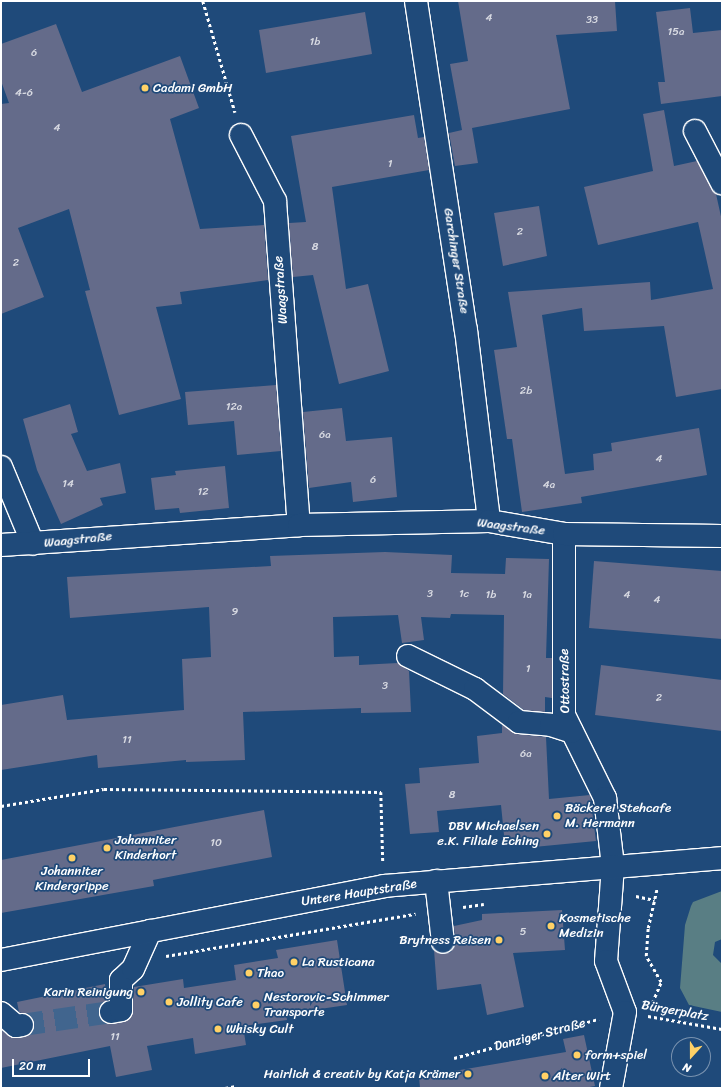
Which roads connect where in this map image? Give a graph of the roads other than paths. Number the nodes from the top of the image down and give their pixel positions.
1 (416, 1) edge
2 (696, 131) dead end
3 (241, 135) road end
4 (722, 183) edge
5 (1, 467) edge
6 (489, 521) junction
7 (299, 525) junction
8 (564, 534) junction
9 (722, 536) edge
10 (33, 544) junction
11 (1, 545) edge
12 (408, 656) dead end
13 (572, 732) junction
14 (722, 858) edge
15 (613, 866) junction
16 (436, 881) junction
17 (150, 931) junction
18 (443, 942) dead end
19 (1, 960) edge
20 (110, 1012) tunnel mouth
21 (1, 1013) edge
22 (22, 1025) tunnel mouth
23 (611, 1088) edge

1 - 6 street, Garchinger Straße
2 - 4 street
3 - 7 street, Waagstraße
5 - 10 street
6 - 7 street, Waagstraße
6 - 8 street, Waagstraße
7 - 10 street, Waagstraße
8 - 9 street, Waagstraße
8 - 13 street, Ottostraße
10 - 11 street, Waagstraße
12 - 13 street
13 - 15 street, Ottostraße
14 - 15 street, Untere Hauptstraße
15 - 16 street, Untere Hauptstraße
15 - 23 street
16 - 17 street, Untere Hauptstraße
16 - 18 street
17 - 19 street, Untere Hauptstraße
17 - 20 street
21 - 22 street

